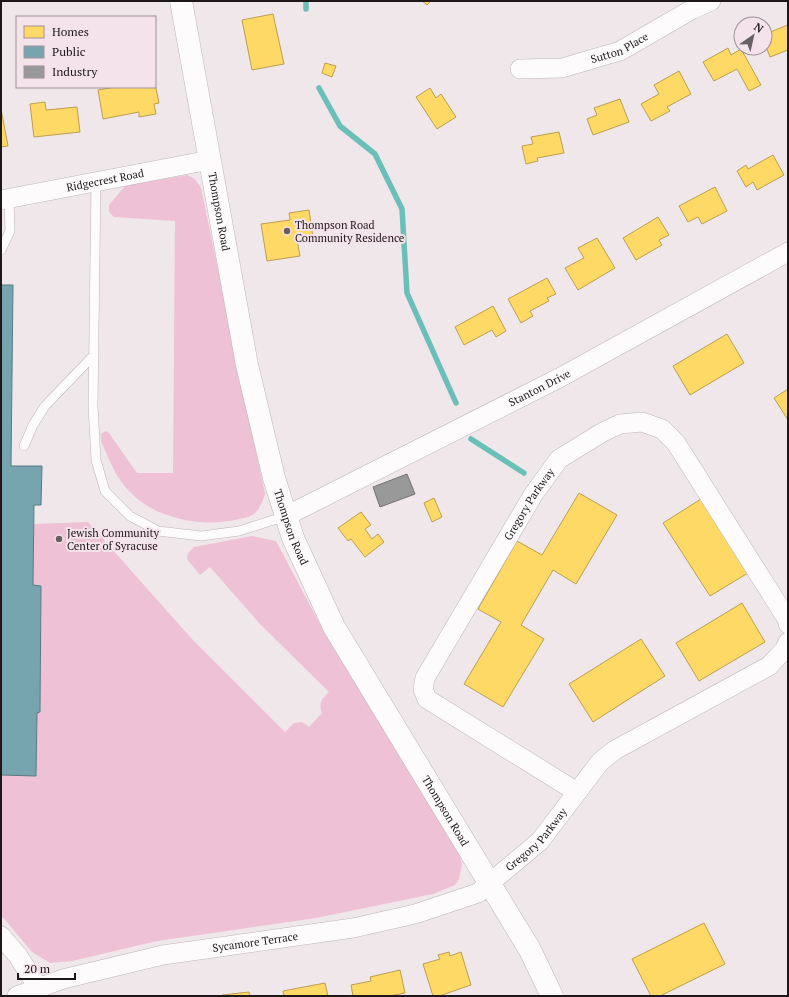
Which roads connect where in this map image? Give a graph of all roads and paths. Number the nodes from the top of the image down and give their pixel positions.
1 (181, 1) edge
2 (711, 1) edge
3 (520, 69) dead end
4 (210, 160) junction
5 (96, 181) junction
6 (5, 199) edge
7 (1, 250) edge
8 (788, 252) edge
9 (93, 356) junction
10 (24, 446) dead end
11 (286, 516) junction
12 (788, 624) edge
13 (788, 642) edge
14 (577, 792) junction
15 (490, 884) junction
16 (1, 936) edge
17 (38, 987) junction
18 (17, 996) edge
19 (552, 996) edge

1 - 4 street, Thompson Road
2 - 3 street, Sutton Place
4 - 5 street, Ridgecrest Road
4 - 11 street, Thompson Road
5 - 6 street, Ridgecrest Road
5 - 9 lane
6 - 7 lane
8 - 11 street, Stanton Drive
9 - 10 lane
9 - 11 lane
11 - 15 street, Thompson Road
12 - 14 street, Gregory Parkway
13 - 14 street, Gregory Parkway
14 - 15 street, Gregory Parkway
15 - 17 street, Sycamore Terrace
15 - 19 street, Thompson Road
16 - 17 street
17 - 18 street, Sycamore Terrace

